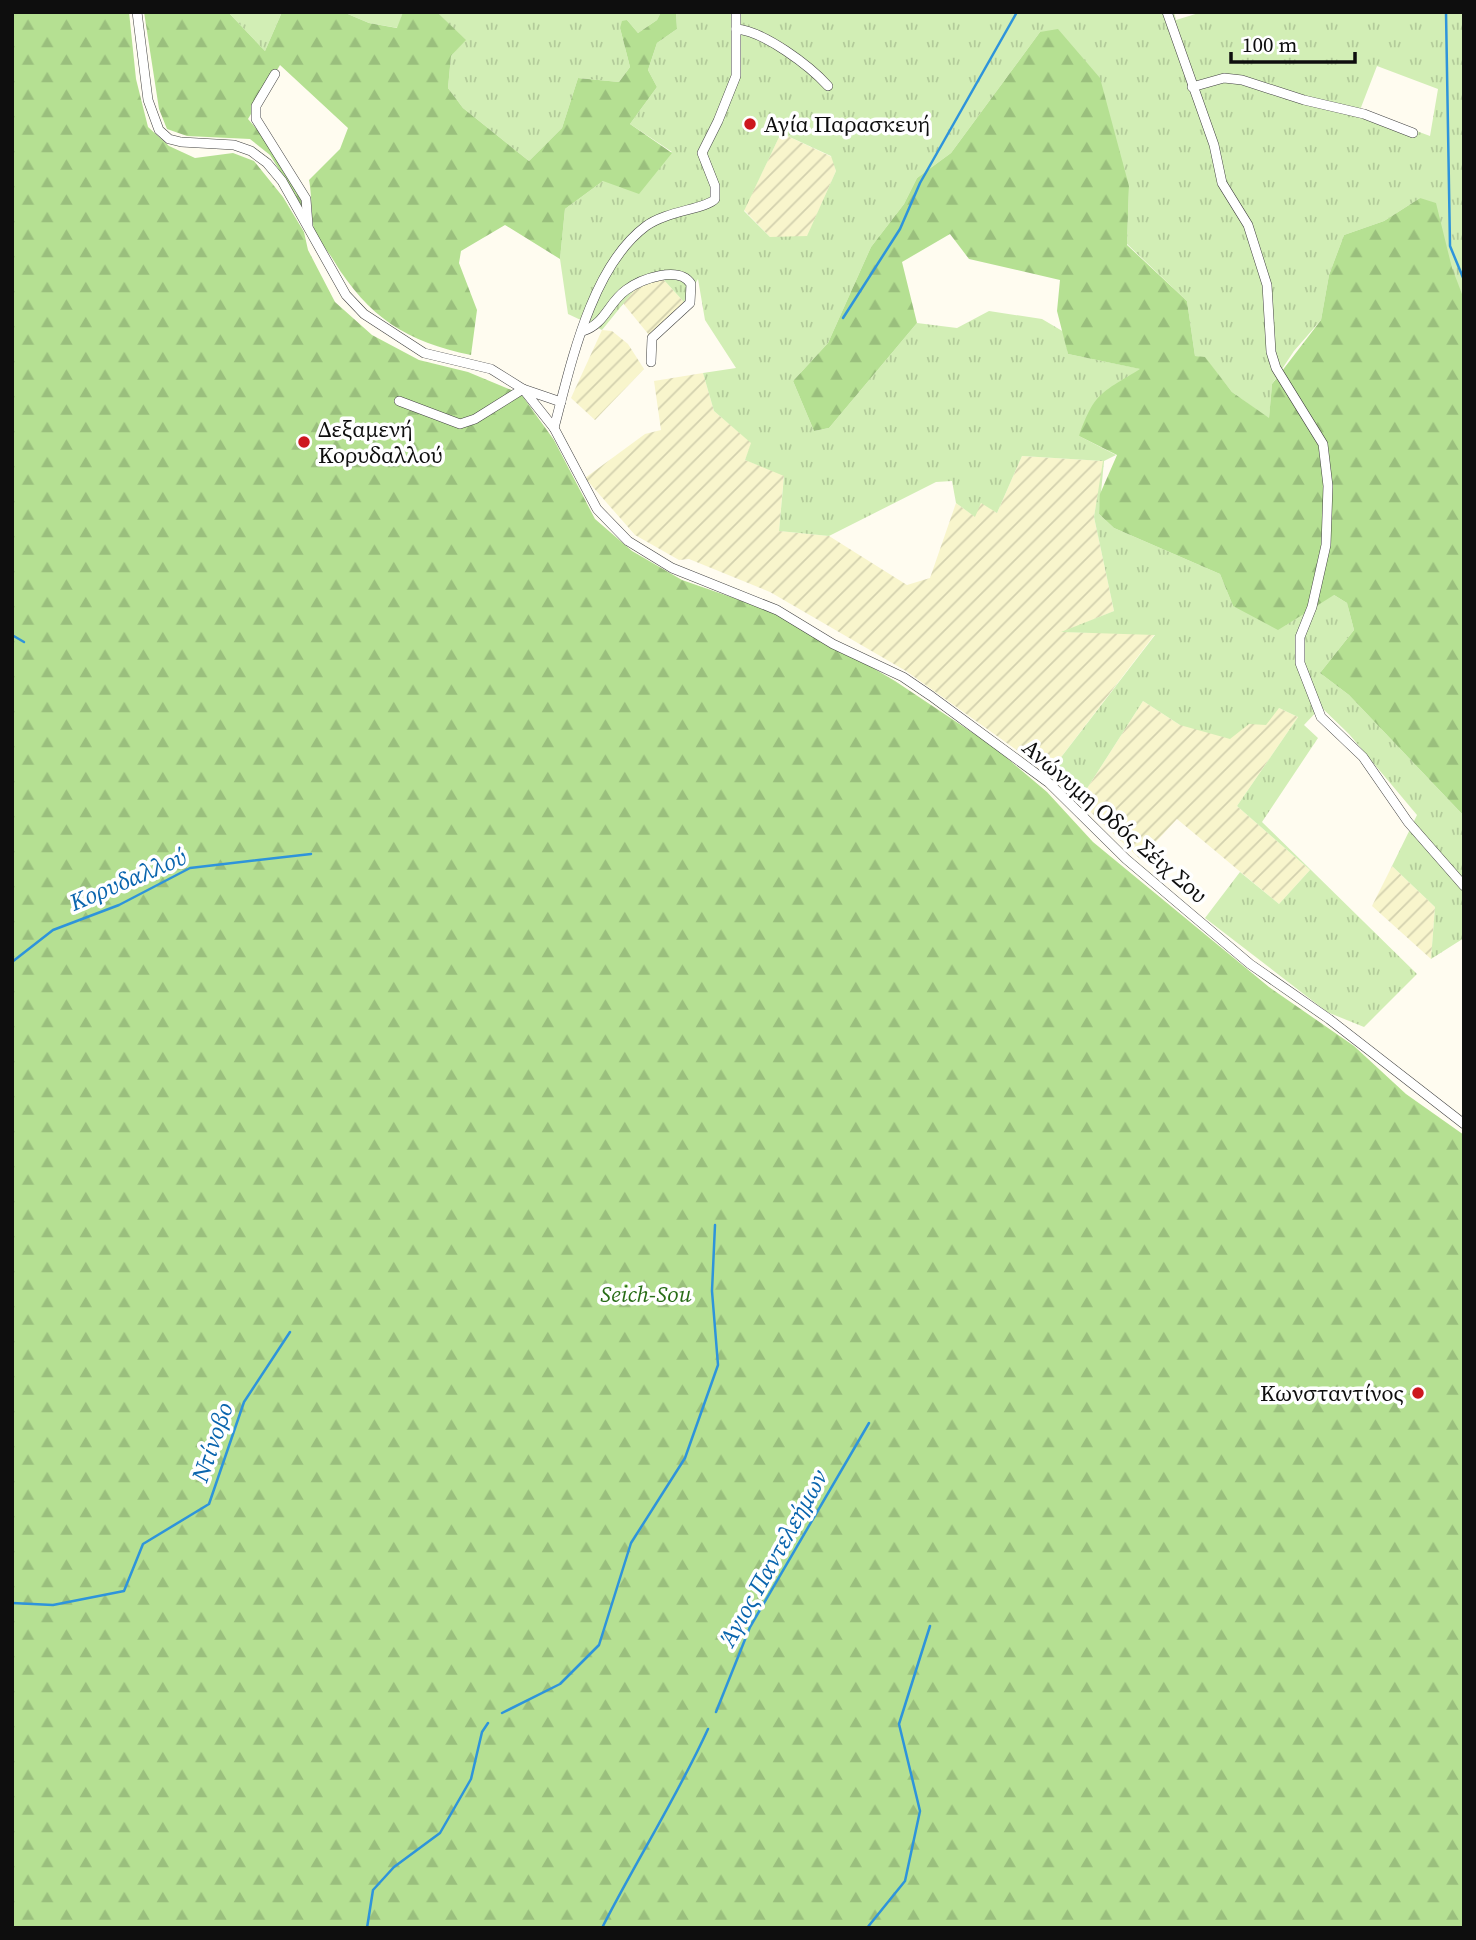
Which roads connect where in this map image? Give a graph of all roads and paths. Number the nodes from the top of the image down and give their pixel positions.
1 (136, 12) edge
2 (736, 12) edge
3 (1167, 12) edge
4 (736, 29) junction
5 (275, 74) dead end
6 (828, 86) dead end
7 (1192, 87) junction
8 (1413, 133) dead end
9 (308, 227) junction
10 (583, 331) junction
11 (651, 362) dead end
12 (523, 389) junction
13 (399, 401) dead end
14 (561, 401) junction
15 (554, 428) junction
16 (1464, 886) edge
17 (1464, 1124) edge

1 - 9 street, Ανώνυμη Οδός Σέιχ Σου
2 - 4 street
3 - 7 street
4 - 6 street
4 - 10 street
5 - 9 street
7 - 8 street
7 - 16 street
9 - 12 street, Ανώνυμη Οδός Σέιχ Σου
10 - 11 street
10 - 14 street
12 - 13 street
12 - 14 street
12 - 15 street, Ανώνυμη Οδός Σέιχ Σου
14 - 15 street
15 - 17 street, Ανώνυμη Οδός Σέιχ Σου

